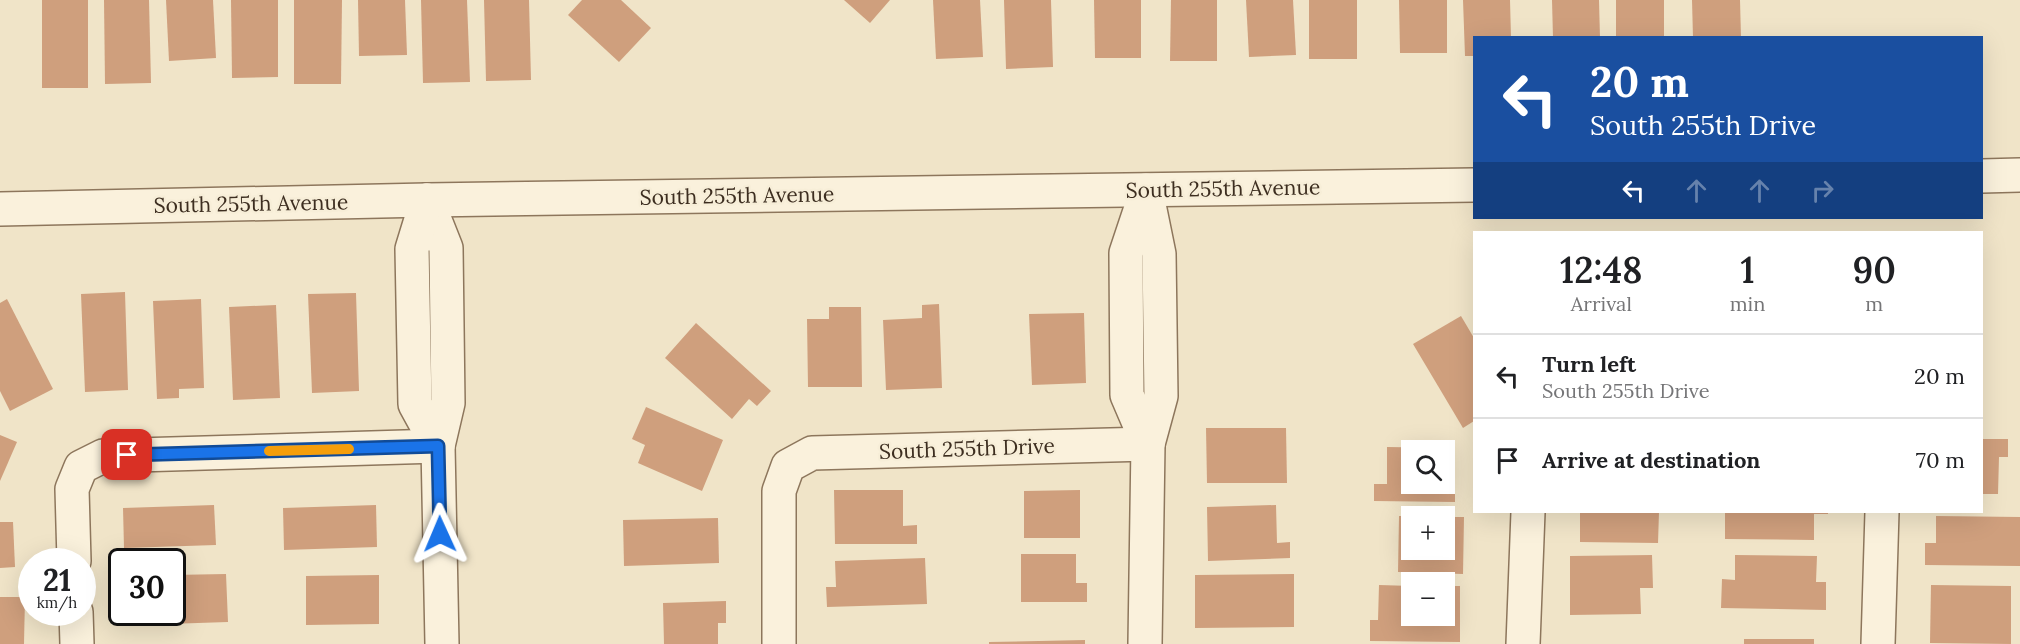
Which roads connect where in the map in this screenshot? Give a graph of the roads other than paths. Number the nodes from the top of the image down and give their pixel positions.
1 (2020, 175) edge
2 (1983, 176) edge
3 (1473, 185) edge
4 (1146, 190) junction
5 (427, 200) junction
6 (0, 209) edge
7 (1148, 444) junction
8 (438, 446) junction
9 (1528, 513) edge
10 (1882, 513) edge
11 (74, 548) edge
12 (76, 626) edge
13 (77, 644) edge
14 (442, 644) edge
15 (779, 644) edge
16 (1145, 644) edge
17 (1523, 644) edge
18 (1878, 644) edge

1 - 2 street
3 - 4 street, South 255th Avenue
4 - 5 street, South 255th Avenue
4 - 7 street
5 - 6 street, South 255th Avenue
5 - 8 street
7 - 15 street, South 255th Drive
7 - 16 street
8 - 11 street
8 - 14 street
9 - 17 street
10 - 18 street
12 - 13 street

